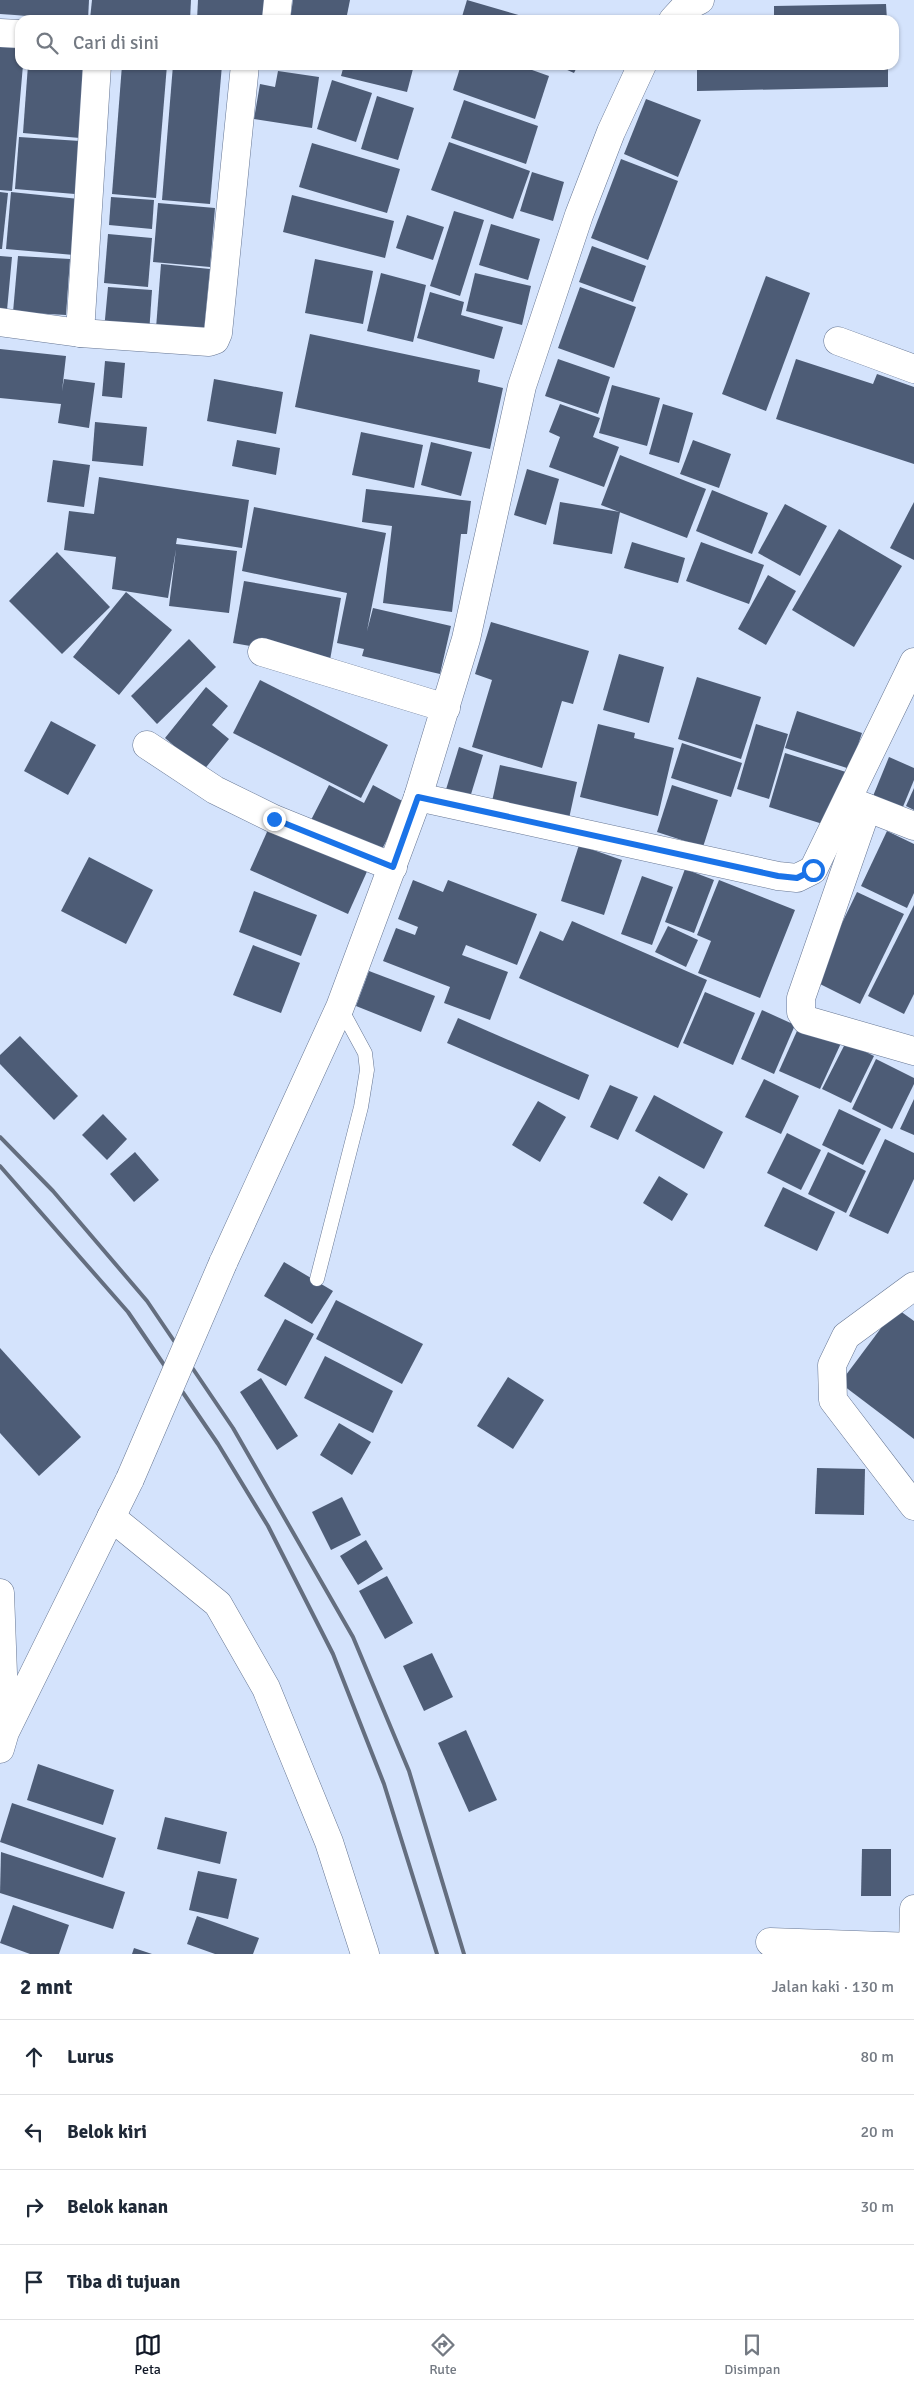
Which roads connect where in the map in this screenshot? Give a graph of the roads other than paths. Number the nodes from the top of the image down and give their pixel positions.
1 (278, 0) edge
2 (700, 0) edge
3 (276, 15) edge
4 (678, 15) edge
5 (0, 33) edge
6 (15, 34) edge
7 (97, 70) edge
8 (244, 70) edge
9 (640, 70) edge
10 (0, 322) edge
11 (80, 334) junction
12 (838, 341) dead end
13 (914, 369) edge
14 (262, 652) dead end
15 (914, 662) edge
16 (446, 708) junction
17 (148, 746) dead end
18 (418, 797) junction
19 (858, 804) junction
20 (914, 826) edge
21 (393, 867) junction
22 (340, 1007) junction
23 (912, 1046) edge
24 (317, 1279) dead end
25 (914, 1286) edge
26 (914, 1506) edge
27 (111, 1517) junction
28 (0, 1593) edge
29 (2, 1740) edge
30 (914, 1909) edge
31 (770, 1942) dead end
32 (914, 1947) edge
33 (365, 1954) edge

1 - 3 street
2 - 4 street
5 - 6 street
7 - 11 street
8 - 11 street
9 - 16 street
10 - 11 street
12 - 13 street
14 - 16 street
15 - 19 street
16 - 18 street
17 - 21 street
18 - 19 street
18 - 21 street
19 - 20 street
19 - 23 street
21 - 22 street
22 - 24 lane
22 - 27 street, bridge
25 - 26 street
27 - 29 street
27 - 33 street
28 - 29 street
30 - 32 street
31 - 32 street

